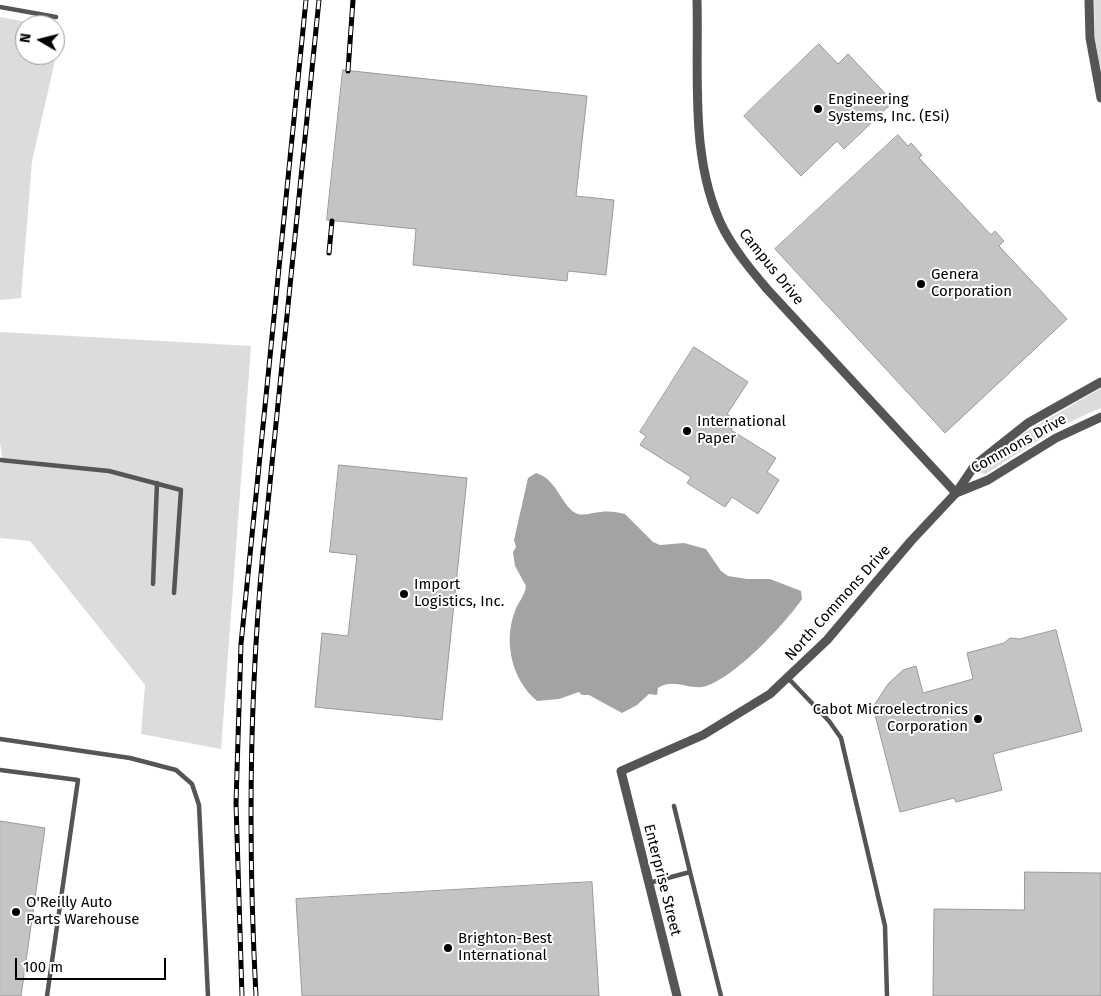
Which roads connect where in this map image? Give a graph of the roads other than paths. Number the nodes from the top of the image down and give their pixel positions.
1 (697, 0) edge
2 (1089, 0) edge
3 (0, 7) edge
4 (45, 15) edge
5 (1101, 98) edge
6 (1101, 382) edge
7 (1101, 417) edge
8 (0, 460) edge
9 (157, 483) junction
10 (956, 493) junction
11 (152, 584) dead end
12 (174, 593) dead end
13 (788, 678) junction
14 (0, 739) edge
15 (0, 770) edge
16 (621, 770) joint
17 (674, 806) dead end
18 (690, 872) junction
19 (649, 883) junction
20 (47, 996) edge
21 (208, 996) edge
22 (677, 996) edge
23 (721, 996) edge
24 (887, 996) edge

1 - 10 street, Campus Drive
2 - 5 street
3 - 4 lane
6 - 10 street, Commons Drive
7 - 10 street, Commons Drive
8 - 9 lane
9 - 11 lane
9 - 12 lane
10 - 13 street, North Commons Drive
13 - 16 street, North Commons Drive
13 - 24 lane
14 - 21 lane
15 - 20 lane
16 - 19 street, Enterprise Street
17 - 18 lane
18 - 19 lane
18 - 23 lane
19 - 22 street, Enterprise Street

